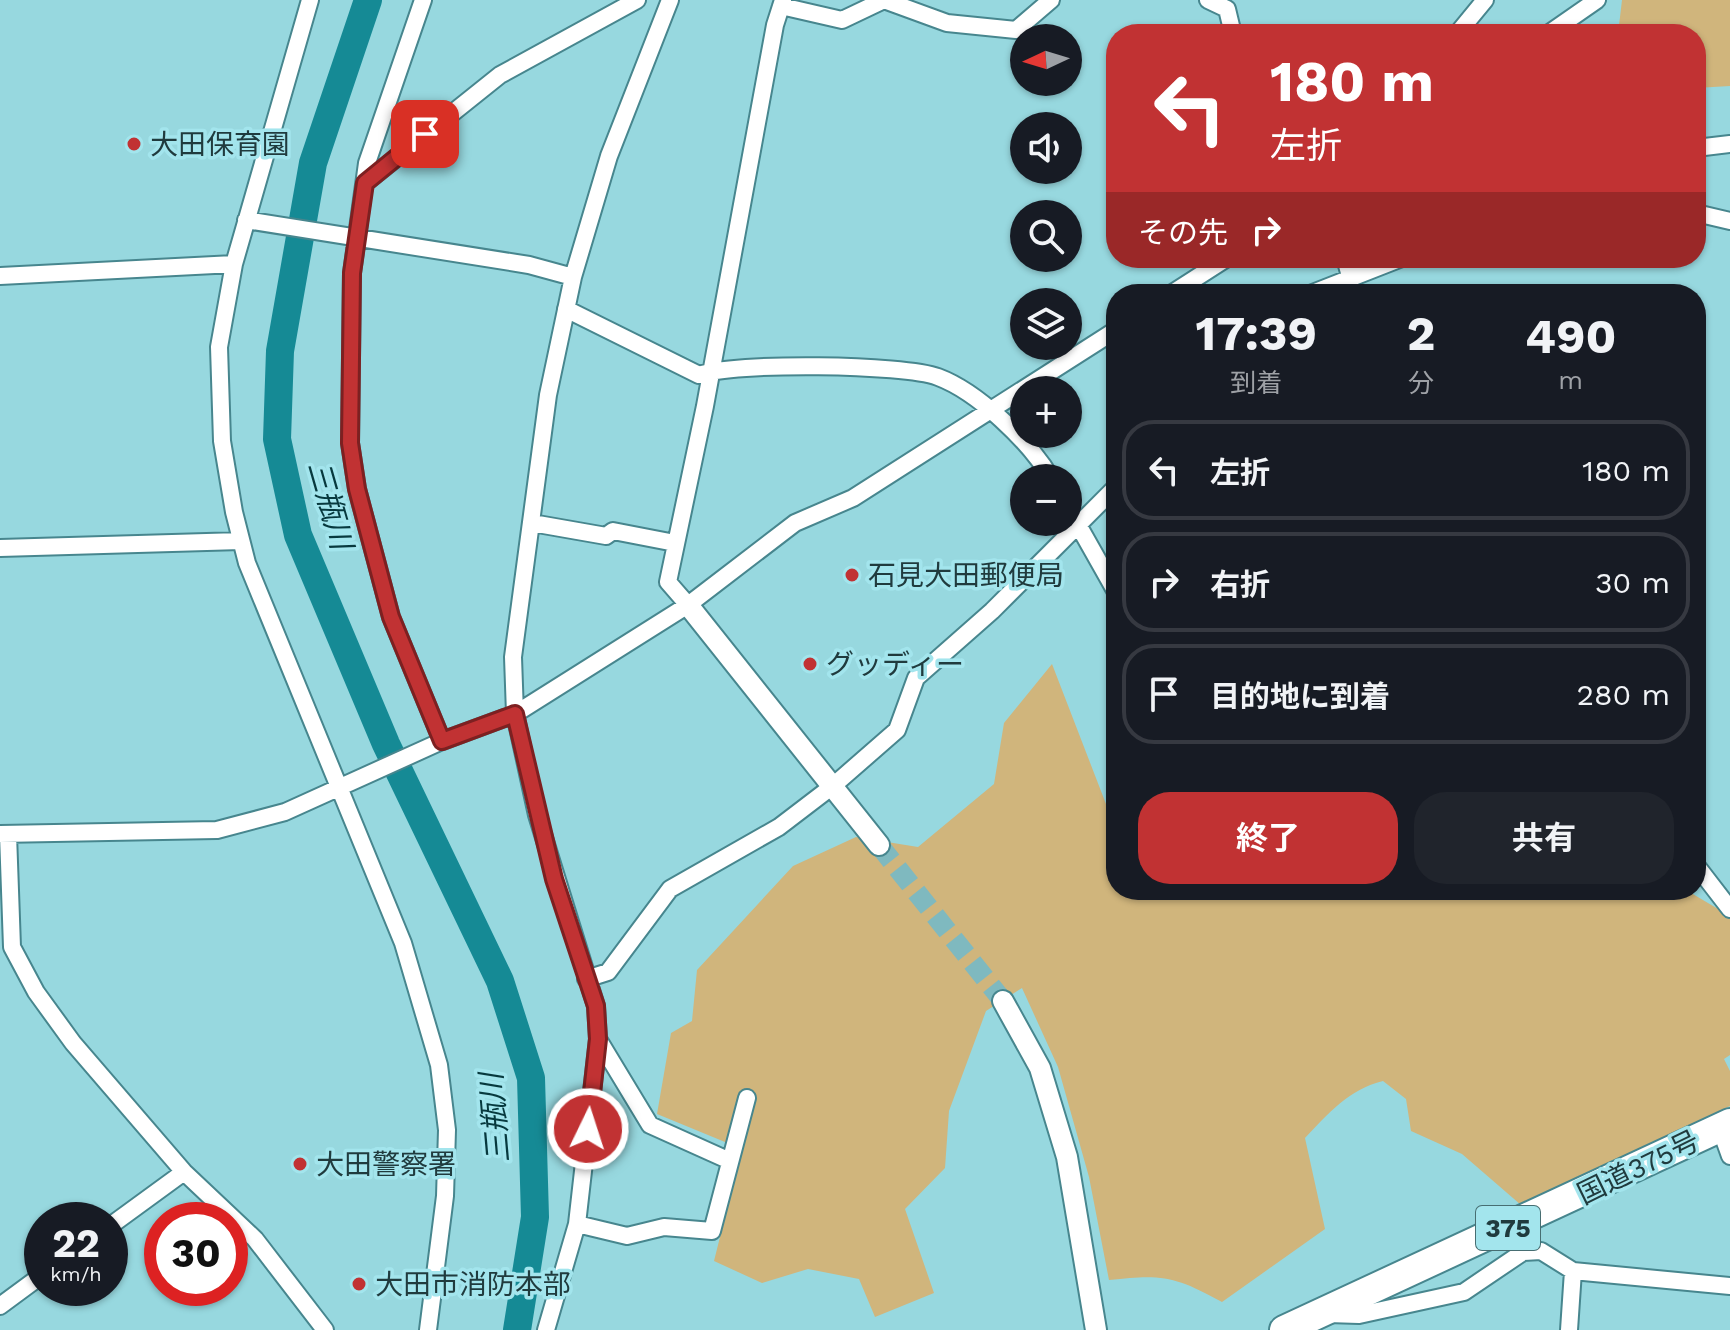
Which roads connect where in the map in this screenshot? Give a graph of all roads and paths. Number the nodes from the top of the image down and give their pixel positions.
1 (310, 0) edge
2 (423, 0) edge
3 (637, 0) edge
4 (670, 0) edge
5 (1051, 0) edge
6 (1208, 0) edge
7 (1485, 0) edge
8 (1597, 0) edge
9 (782, 3) edge
10 (1231, 24) edge
11 (1466, 24) edge
12 (1562, 24) edge
13 (1730, 144) edge
14 (1706, 147) edge
15 (365, 183) junction
16 (1706, 215) edge
17 (252, 221) junction
18 (1730, 221) edge
19 (347, 236) junction
20 (234, 264) junction
21 (1211, 268) edge
22 (1348, 268) edge
23 (1373, 268) edge
24 (0, 276) edge
25 (1350, 276) junction
26 (573, 277) junction
27 (1187, 284) edge
28 (1332, 284) edge
29 (566, 309) junction
30 (1106, 336) edge
31 (712, 370) junction
32 (990, 411) junction
33 (1043, 464) edge
34 (1106, 497) edge
35 (1082, 520) edge
36 (532, 523) junction
37 (1082, 531) edge
38 (1066, 536) edge
39 (241, 541) junction
40 (675, 543) junction
41 (0, 548) edge
42 (1106, 574) edge
43 (688, 605) junction
44 (515, 714) junction
45 (442, 741) junction
46 (834, 785) junction
47 (339, 788) junction
48 (4, 834) edge
49 (879, 845) tunnel mouth
50 (1706, 878) edge
51 (1730, 909) edge
52 (586, 979) junction
53 (1003, 1001) tunnel mouth
54 (598, 1039) junction
55 (747, 1098) dead end
56 (1725, 1125) edge
57 (1730, 1156) edge
58 (730, 1161) junction
59 (184, 1172) junction
60 (128, 1213) edge
61 (577, 1224) junction
62 (1573, 1271) junction
63 (1730, 1286) edge
64 (24, 1288) edge
65 (0, 1306) edge
66 (1319, 1314) junction
67 (547, 1329) edge
68 (325, 1330) edge
69 (428, 1330) edge
70 (1096, 1330) edge
71 (1284, 1330) edge
72 (1569, 1330) edge

1 - 17 street
2 - 15 street
3 - 15 street
4 - 26 street
5 - 9 street
6 - 10 street
7 - 11 street
8 - 12 street
9 - 31 street
13 - 14 street
15 - 19 street
16 - 18 street
17 - 19 street
17 - 20 street
19 - 26 street
19 - 45 street
20 - 24 street
20 - 39 street
21 - 27 street
22 - 25 street
23 - 25 street
25 - 28 street
26 - 29 street
29 - 31 street
29 - 36 street
30 - 32 street
31 - 32 street
31 - 40 street
32 - 33 street
32 - 43 street
34 - 35 street
36 - 40 street
36 - 44 street
37 - 42 street
38 - 46 street
39 - 41 street
39 - 47 street
40 - 43 street
43 - 44 street
43 - 46 street
44 - 45 street
44 - 52 street
45 - 47 street
46 - 49 street
46 - 52 street
47 - 48 street
47 - 69 street
48 - 59 street
50 - 51 street
52 - 54 street
53 - 70 street
54 - 58 street
54 - 61 street
55 - 58 street
56 - 57 street
56 - 66 highway, 国道375号 / 375
58 - 61 street
59 - 60 street
59 - 68 street
61 - 67 street
62 - 63 street
62 - 66 street
62 - 72 street
64 - 65 street
66 - 71 highway, 国道375号 / 375

